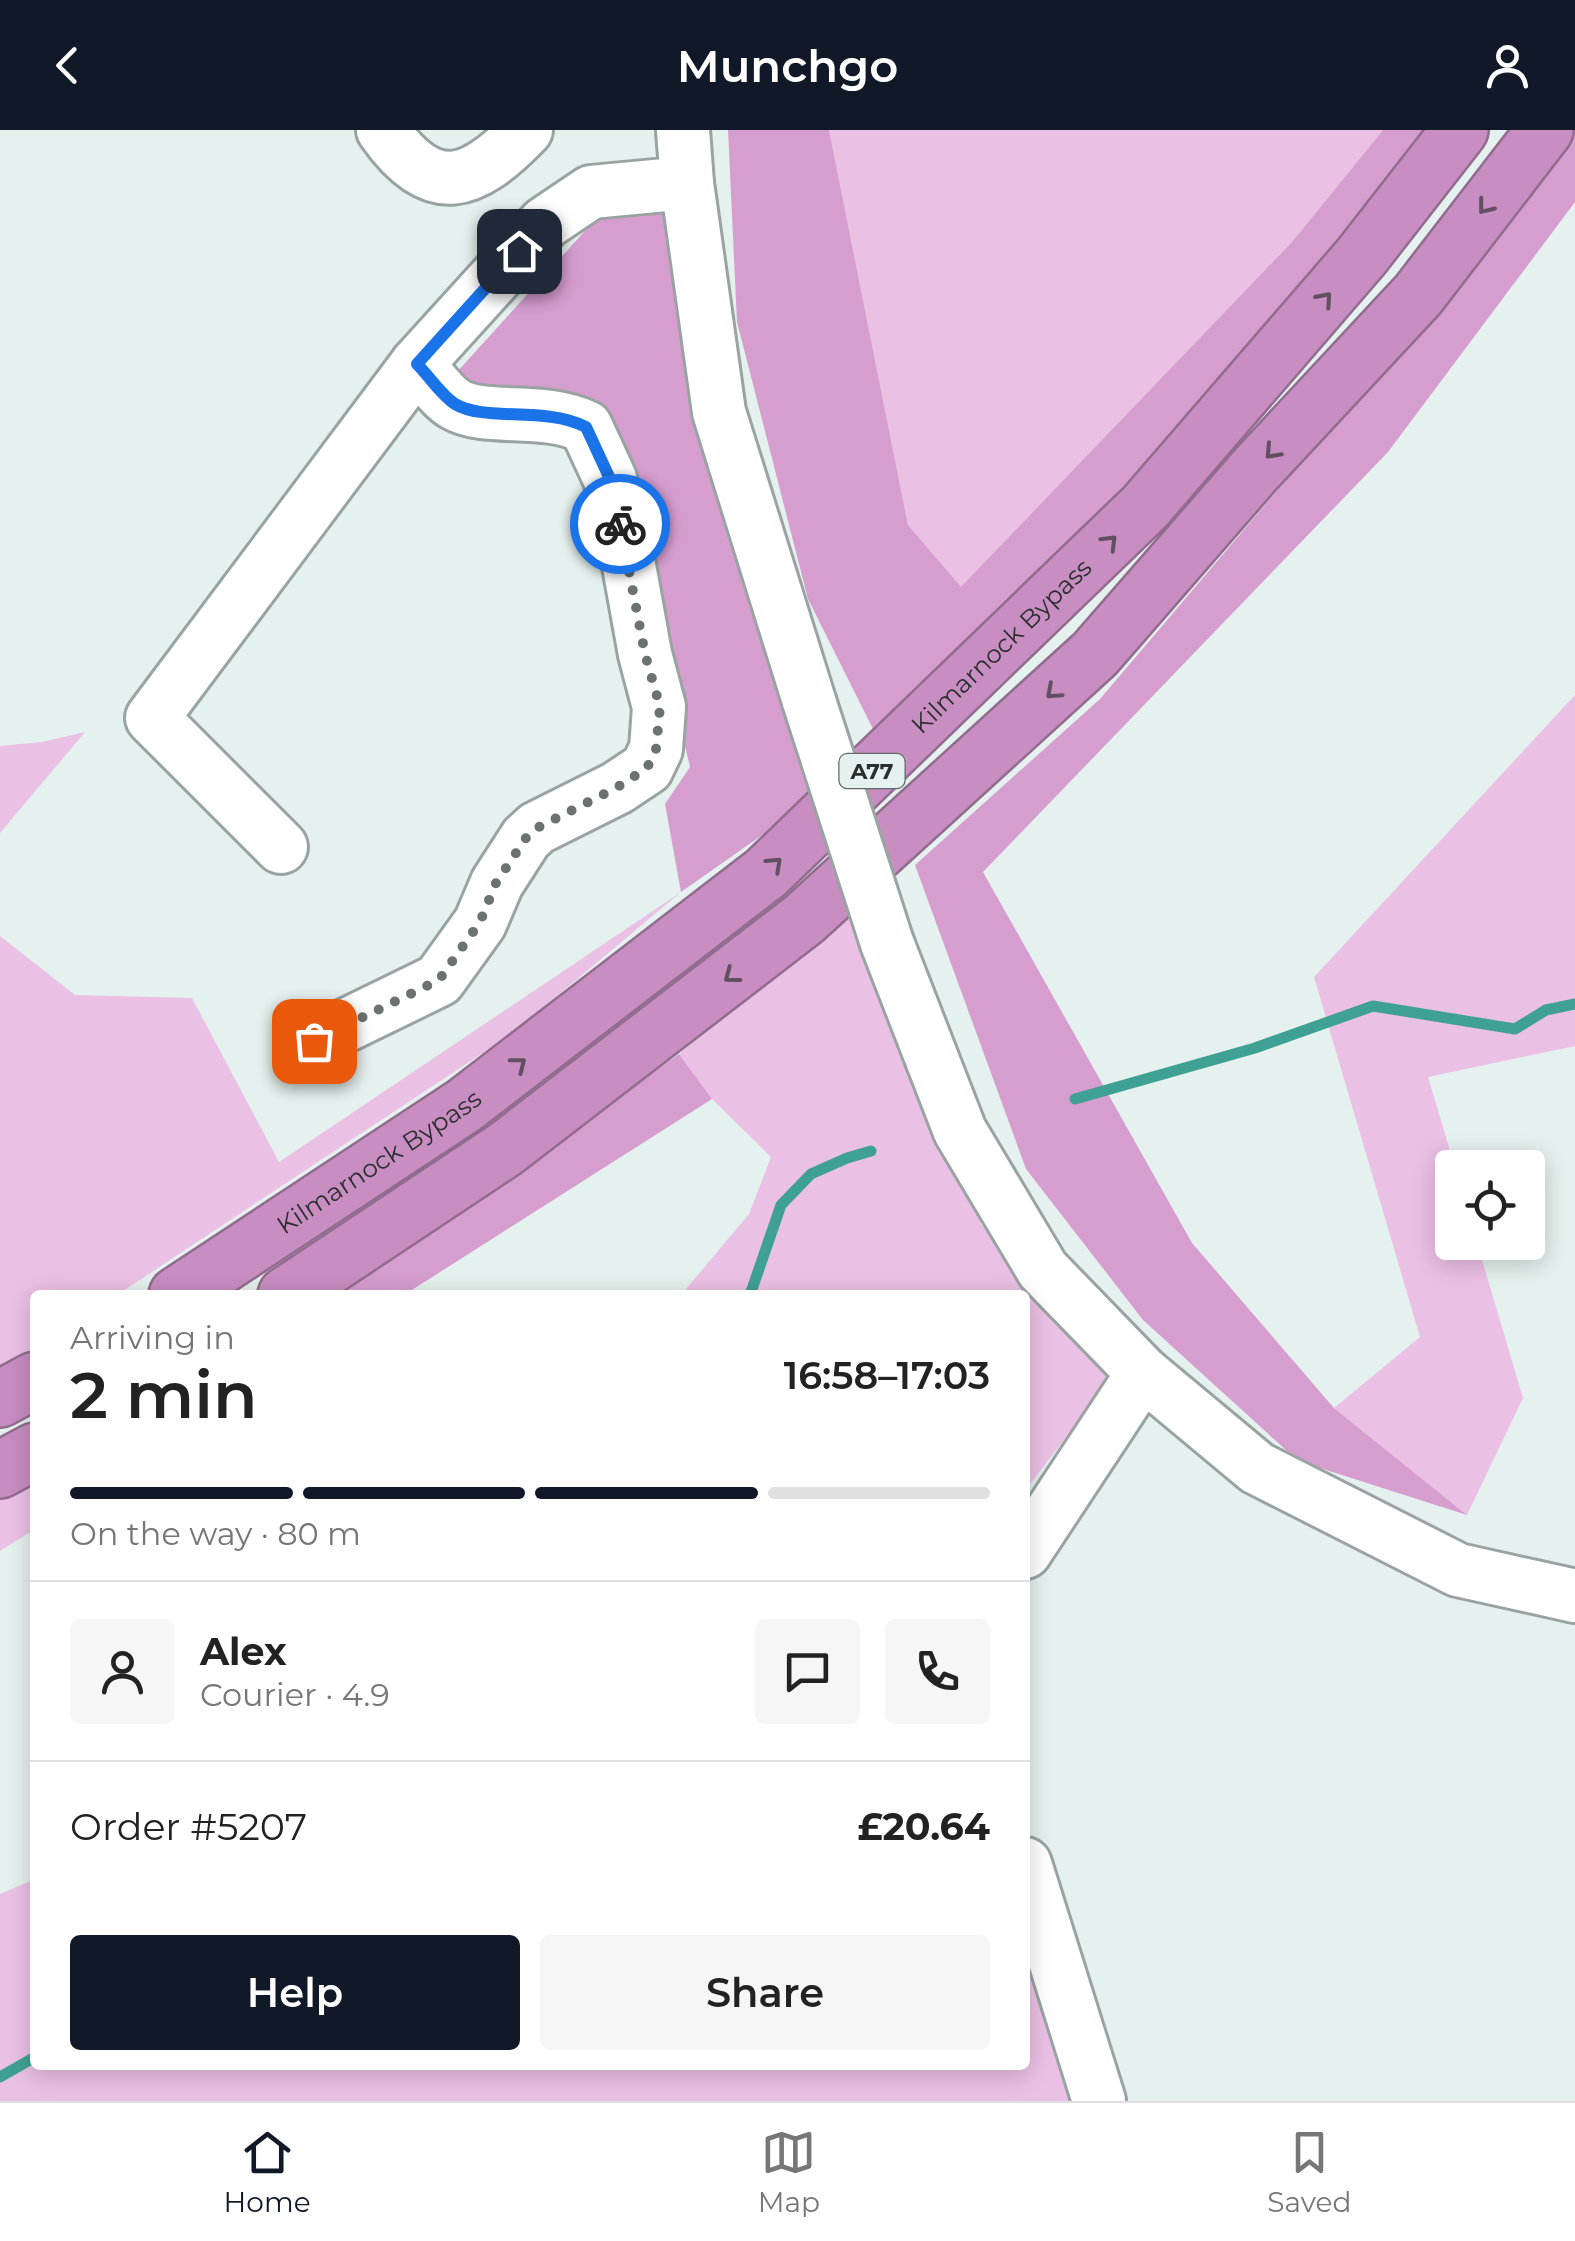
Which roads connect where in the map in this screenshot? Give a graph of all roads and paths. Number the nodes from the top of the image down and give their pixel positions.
1 (382, 130) edge
2 (526, 130) edge
3 (683, 130) edge
4 (1460, 130) edge
5 (1545, 130) edge
6 (686, 183) junction
7 (417, 364) junction
8 (281, 848) dead end
9 (314, 1041) dead end
10 (185, 1290) edge
11 (294, 1290) edge
12 (1143, 1373) junction
13 (30, 1383) edge
14 (0, 1399) edge
15 (30, 1454) edge
16 (0, 1470) edge
17 (1030, 1544) edge
18 (1575, 1596) edge
19 (1030, 1880) edge
20 (1099, 2101) edge

1 - 2 street
3 - 6 street
10 -> 4 highway, Kilmarnock Bypass / A77
5 -> 11 highway, A77
6 - 7 street
6 - 12 street, bridge
7 - 8 street
7 - 9 street
12 - 17 street
12 - 18 street
13 - 14 highway
15 - 16 highway
19 - 20 street

